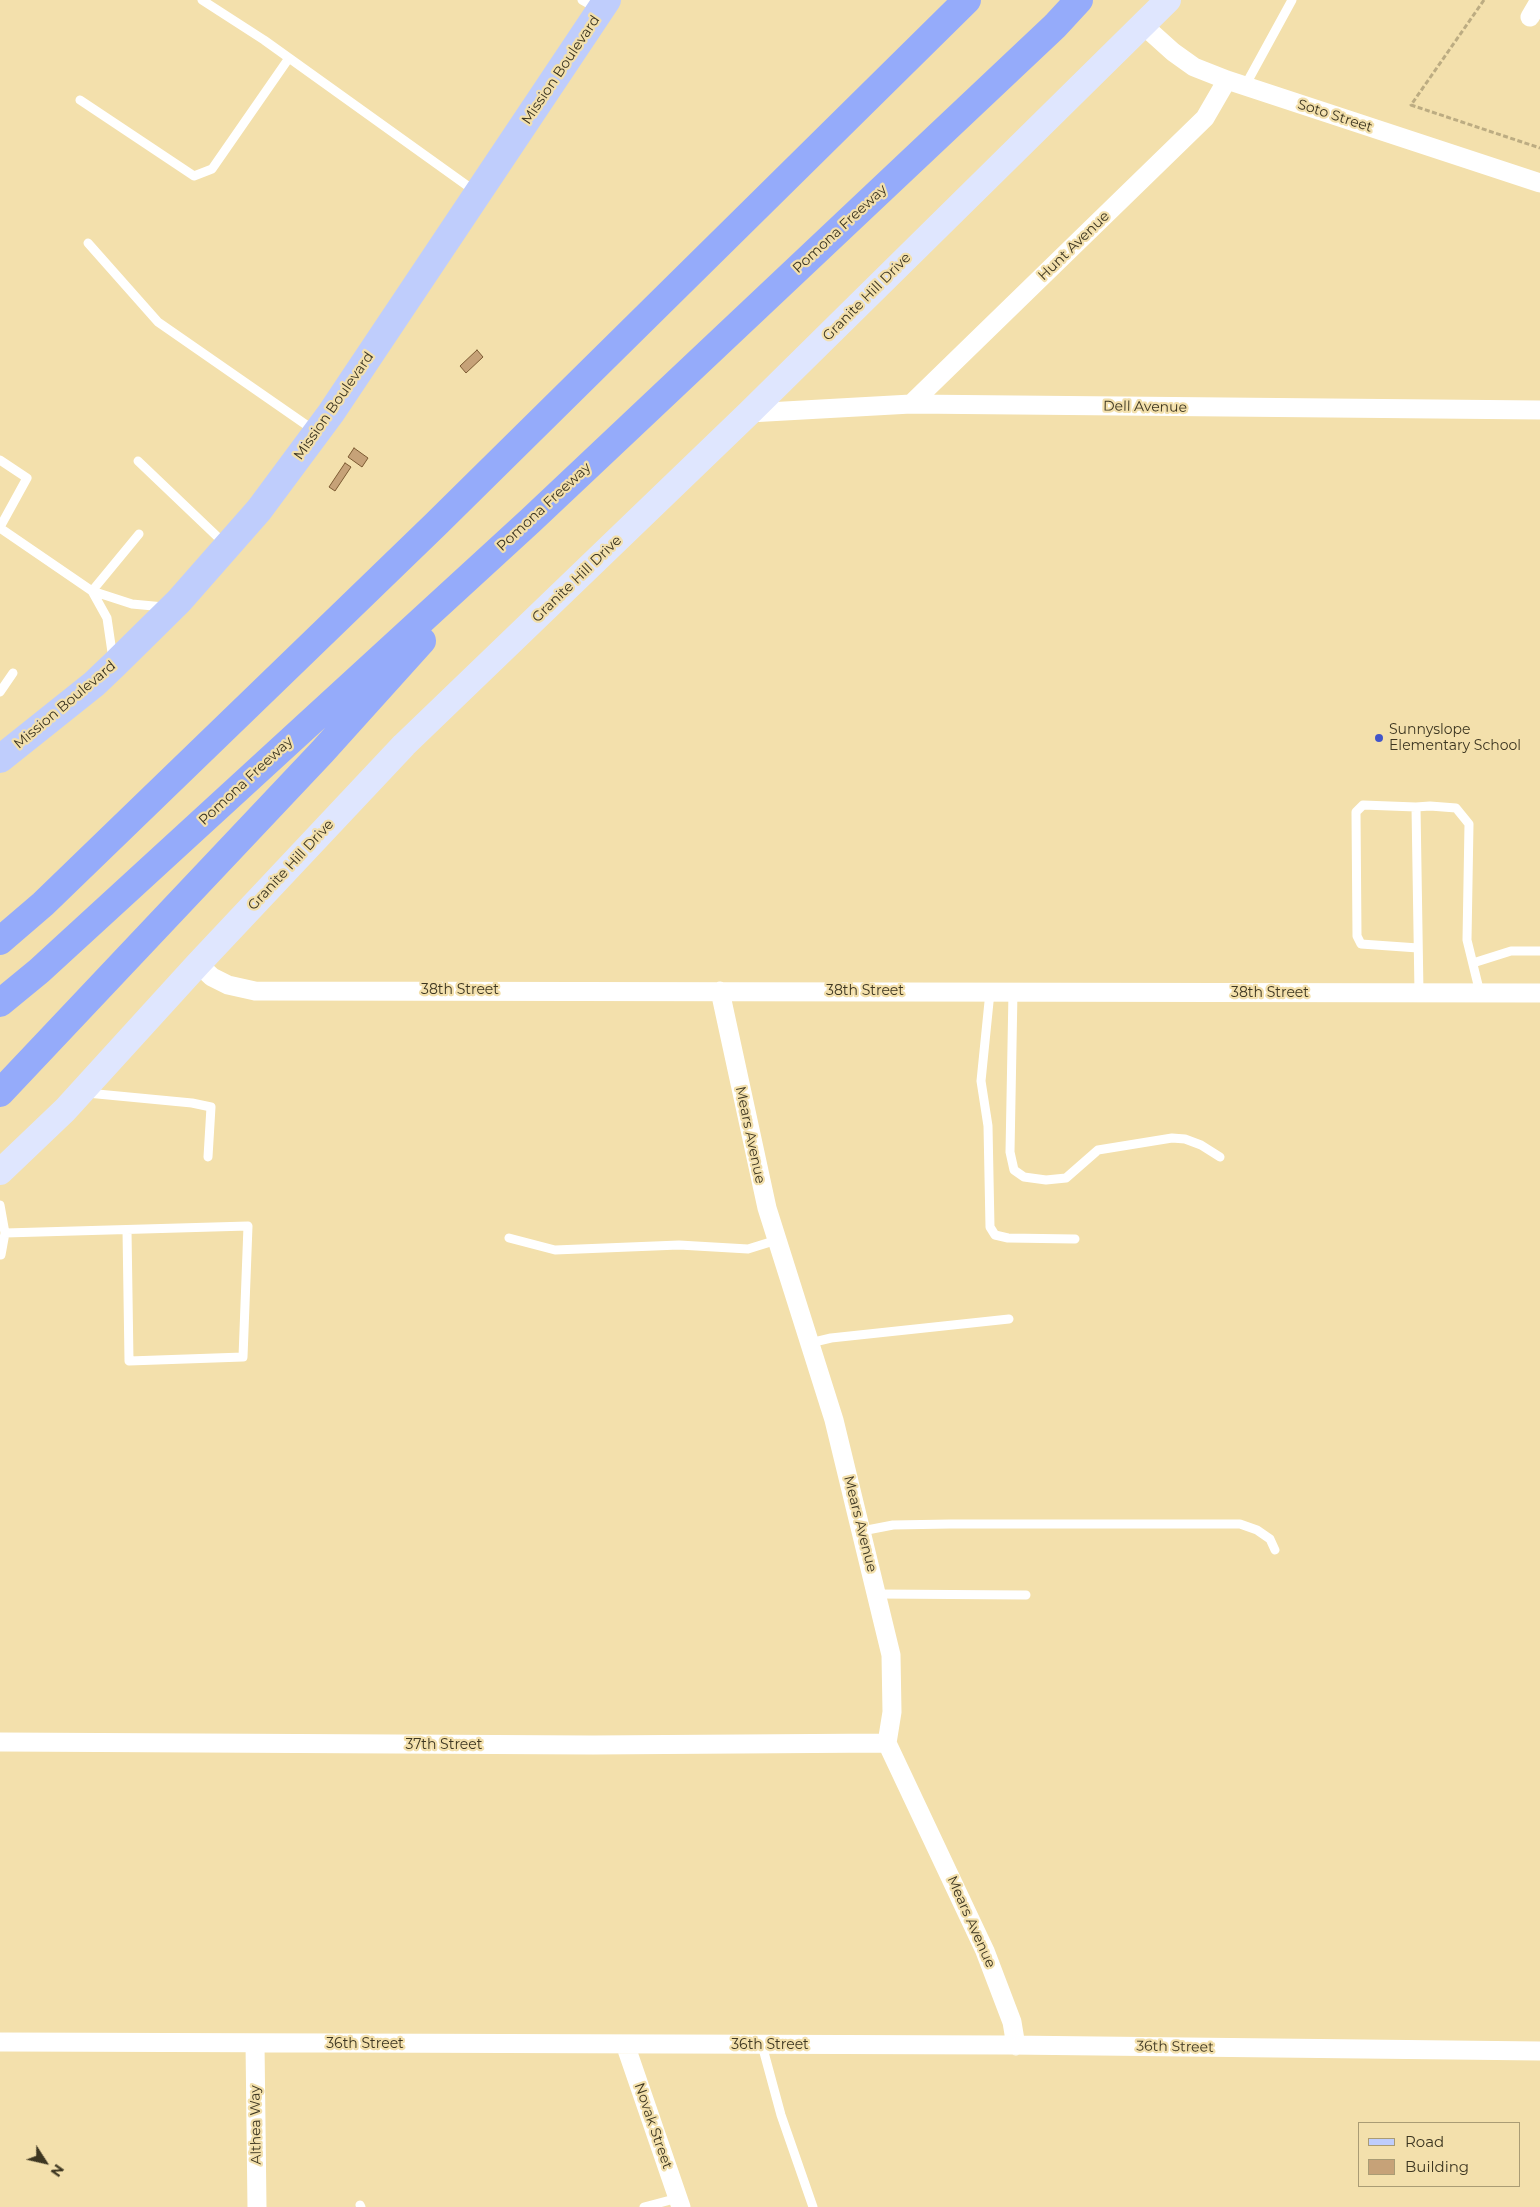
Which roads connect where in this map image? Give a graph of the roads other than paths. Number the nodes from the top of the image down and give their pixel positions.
1 (202, 0) edge
2 (967, 0) edge
3 (1079, 0) edge
4 (1168, 0) edge
5 (1292, 0) edge
6 (1540, 0) edge
7 (596, 4) edge
8 (1530, 17) dead end
9 (1143, 26) junction
10 (289, 58) junction
11 (1227, 80) junction
12 (1245, 86) junction
13 (80, 100) dead end
14 (1540, 183) edge
15 (478, 193) junction
16 (88, 243) dead end
17 (911, 404) junction
18 (1540, 410) edge
19 (749, 413) junction
20 (317, 432) junction
21 (0, 460) edge
22 (138, 461) dead end
23 (530, 521) junction
24 (0, 528) edge
25 (139, 534) dead end
26 (227, 546) junction
27 (92, 591) junction
28 (172, 608) junction
29 (114, 665) junction
30 (13, 674) dead end
31 (0, 692) edge
32 (0, 759) edge
33 (1416, 807) junction
34 (0, 941) edge
35 (1418, 948) junction
36 (1540, 951) edge
37 (1473, 963) junction
38 (198, 964) junction
39 (720, 991) junction
40 (990, 992) junction
41 (1014, 992) junction
42 (1419, 993) junction
43 (1480, 993) junction
44 (1540, 993) edge
45 (0, 1003) edge
46 (81, 1092) junction
47 (0, 1093) edge
48 (208, 1157) dead end
49 (1220, 1157) dead end
50 (0, 1172) edge
51 (0, 1205) edge
52 (127, 1230) junction
53 (5, 1233) junction
54 (509, 1238) dead end
55 (1075, 1239) dead end
56 (777, 1240) junction
57 (1, 1255) edge
58 (1009, 1319) dead end
59 (810, 1343) junction
60 (862, 1530) junction
61 (1275, 1550) dead end
62 (877, 1594) junction
63 (1026, 1595) dead end
64 (0, 1742) edge
65 (887, 1743) junction
66 (0, 2042) edge
67 (255, 2043) junction
68 (625, 2044) junction
69 (762, 2045) junction
70 (1016, 2046) junction
71 (1540, 2051) edge
72 (680, 2202) edge
73 (257, 2207) edge
74 (644, 2207) edge
75 (813, 2207) edge

1 - 10 lane
2 - 34 highway
3 - 23 highway, Pomona Freeway
4 - 9 street, Granite Hill Drive
5 - 12 lane
6 - 8 street
7 - 15 main road, Mission Boulevard
9 - 11 street, Soto Street
9 - 19 street, Granite Hill Drive
10 - 13 lane
10 - 15 lane
11 - 12 street, Soto Street
11 - 17 street, Hunt Avenue
12 - 14 street, Soto Street
15 - 20 main road, Mission Boulevard
16 - 20 lane
17 - 18 street, Dell Avenue
17 - 19 street, Dell Avenue
19 - 38 street, Granite Hill Drive
20 - 26 main road, Mission Boulevard
21 - 24 lane
22 - 26 lane
23 - 45 highway, Pomona Freeway
23 - 47 highway
24 - 27 lane
25 - 27 lane
26 - 28 main road, Mission Boulevard
27 - 28 lane
27 - 29 lane
28 - 29 main road, Mission Boulevard
29 - 32 main road, Mission Boulevard
30 - 31 lane
33 - 35 lane
33 - 35 lane
33 - 37 lane
35 - 42 lane
36 - 37 lane
37 - 43 lane
38 - 39 street, 38th Street
38 - 46 street, Granite Hill Drive
39 - 40 street, 38th Street
39 - 56 street, Mears Avenue
40 - 41 street, 38th Street
40 - 55 lane
41 - 42 street, 38th Street
41 - 49 lane
42 - 43 street, 38th Street
43 - 44 street, 38th Street
46 - 48 lane
46 - 50 street, Granite Hill Drive
51 - 53 lane
52 - 52 lane
52 - 53 lane
53 - 57 lane
54 - 56 lane
56 - 59 street, Mears Avenue
58 - 59 lane
59 - 60 street, Mears Avenue
60 - 61 lane
60 - 62 street, Mears Avenue
62 - 63 lane
62 - 65 street, Mears Avenue
64 - 65 street, 37th Street
65 - 70 street, Mears Avenue
66 - 67 street, 36th Street
67 - 68 street, 36th Street
67 - 73 street, Althea Way
68 - 69 street, 36th Street
68 - 72 street, Novak Street
69 - 70 street, 36th Street
69 - 75 lane
70 - 71 street, 36th Street
72 - 74 lane

